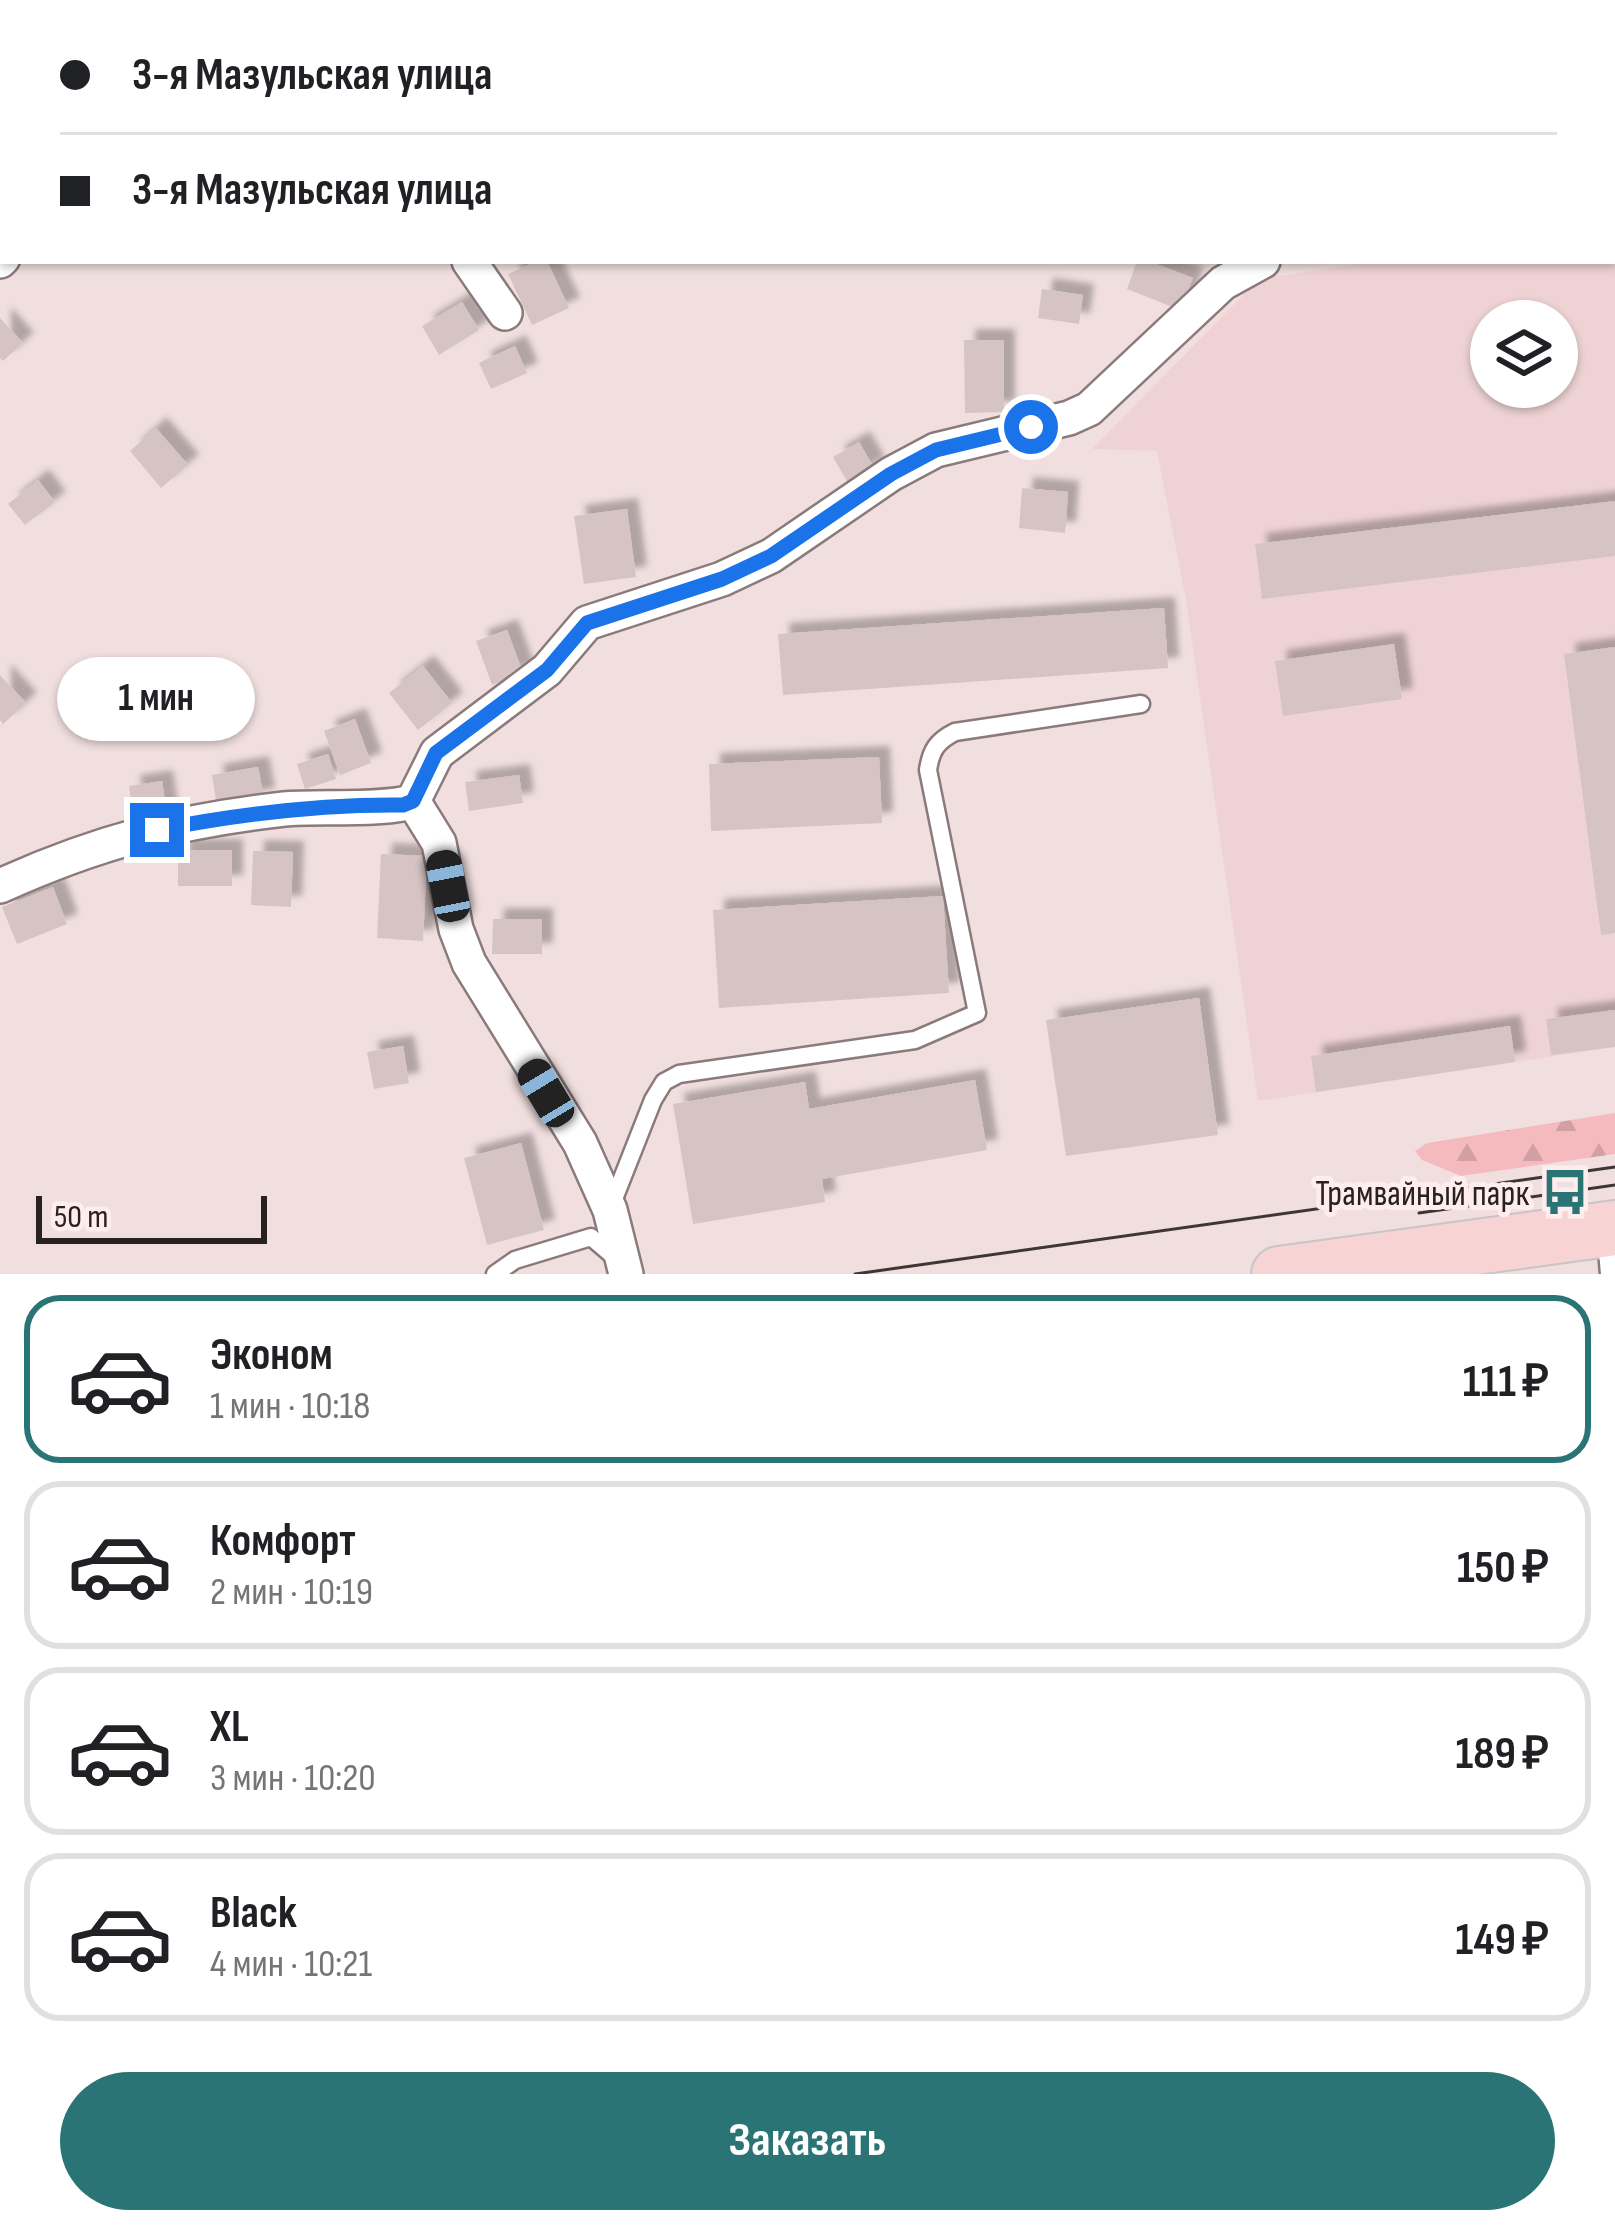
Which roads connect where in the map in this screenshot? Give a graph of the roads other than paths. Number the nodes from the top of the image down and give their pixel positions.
1 (471, 264) edge
2 (1258, 264) edge
3 (505, 313) dead end
4 (1141, 704) dead end
5 (413, 801) junction
6 (0, 886) edge
7 (610, 1210) junction
8 (1610, 1244) edge
9 (625, 1269) edge
10 (495, 1274) edge
11 (1280, 1274) edge

1 - 3 street
2 - 5 street
4 - 7 lane
5 - 6 street
5 - 7 street
7 - 9 street
8 - 11 main road
9 - 10 lane

